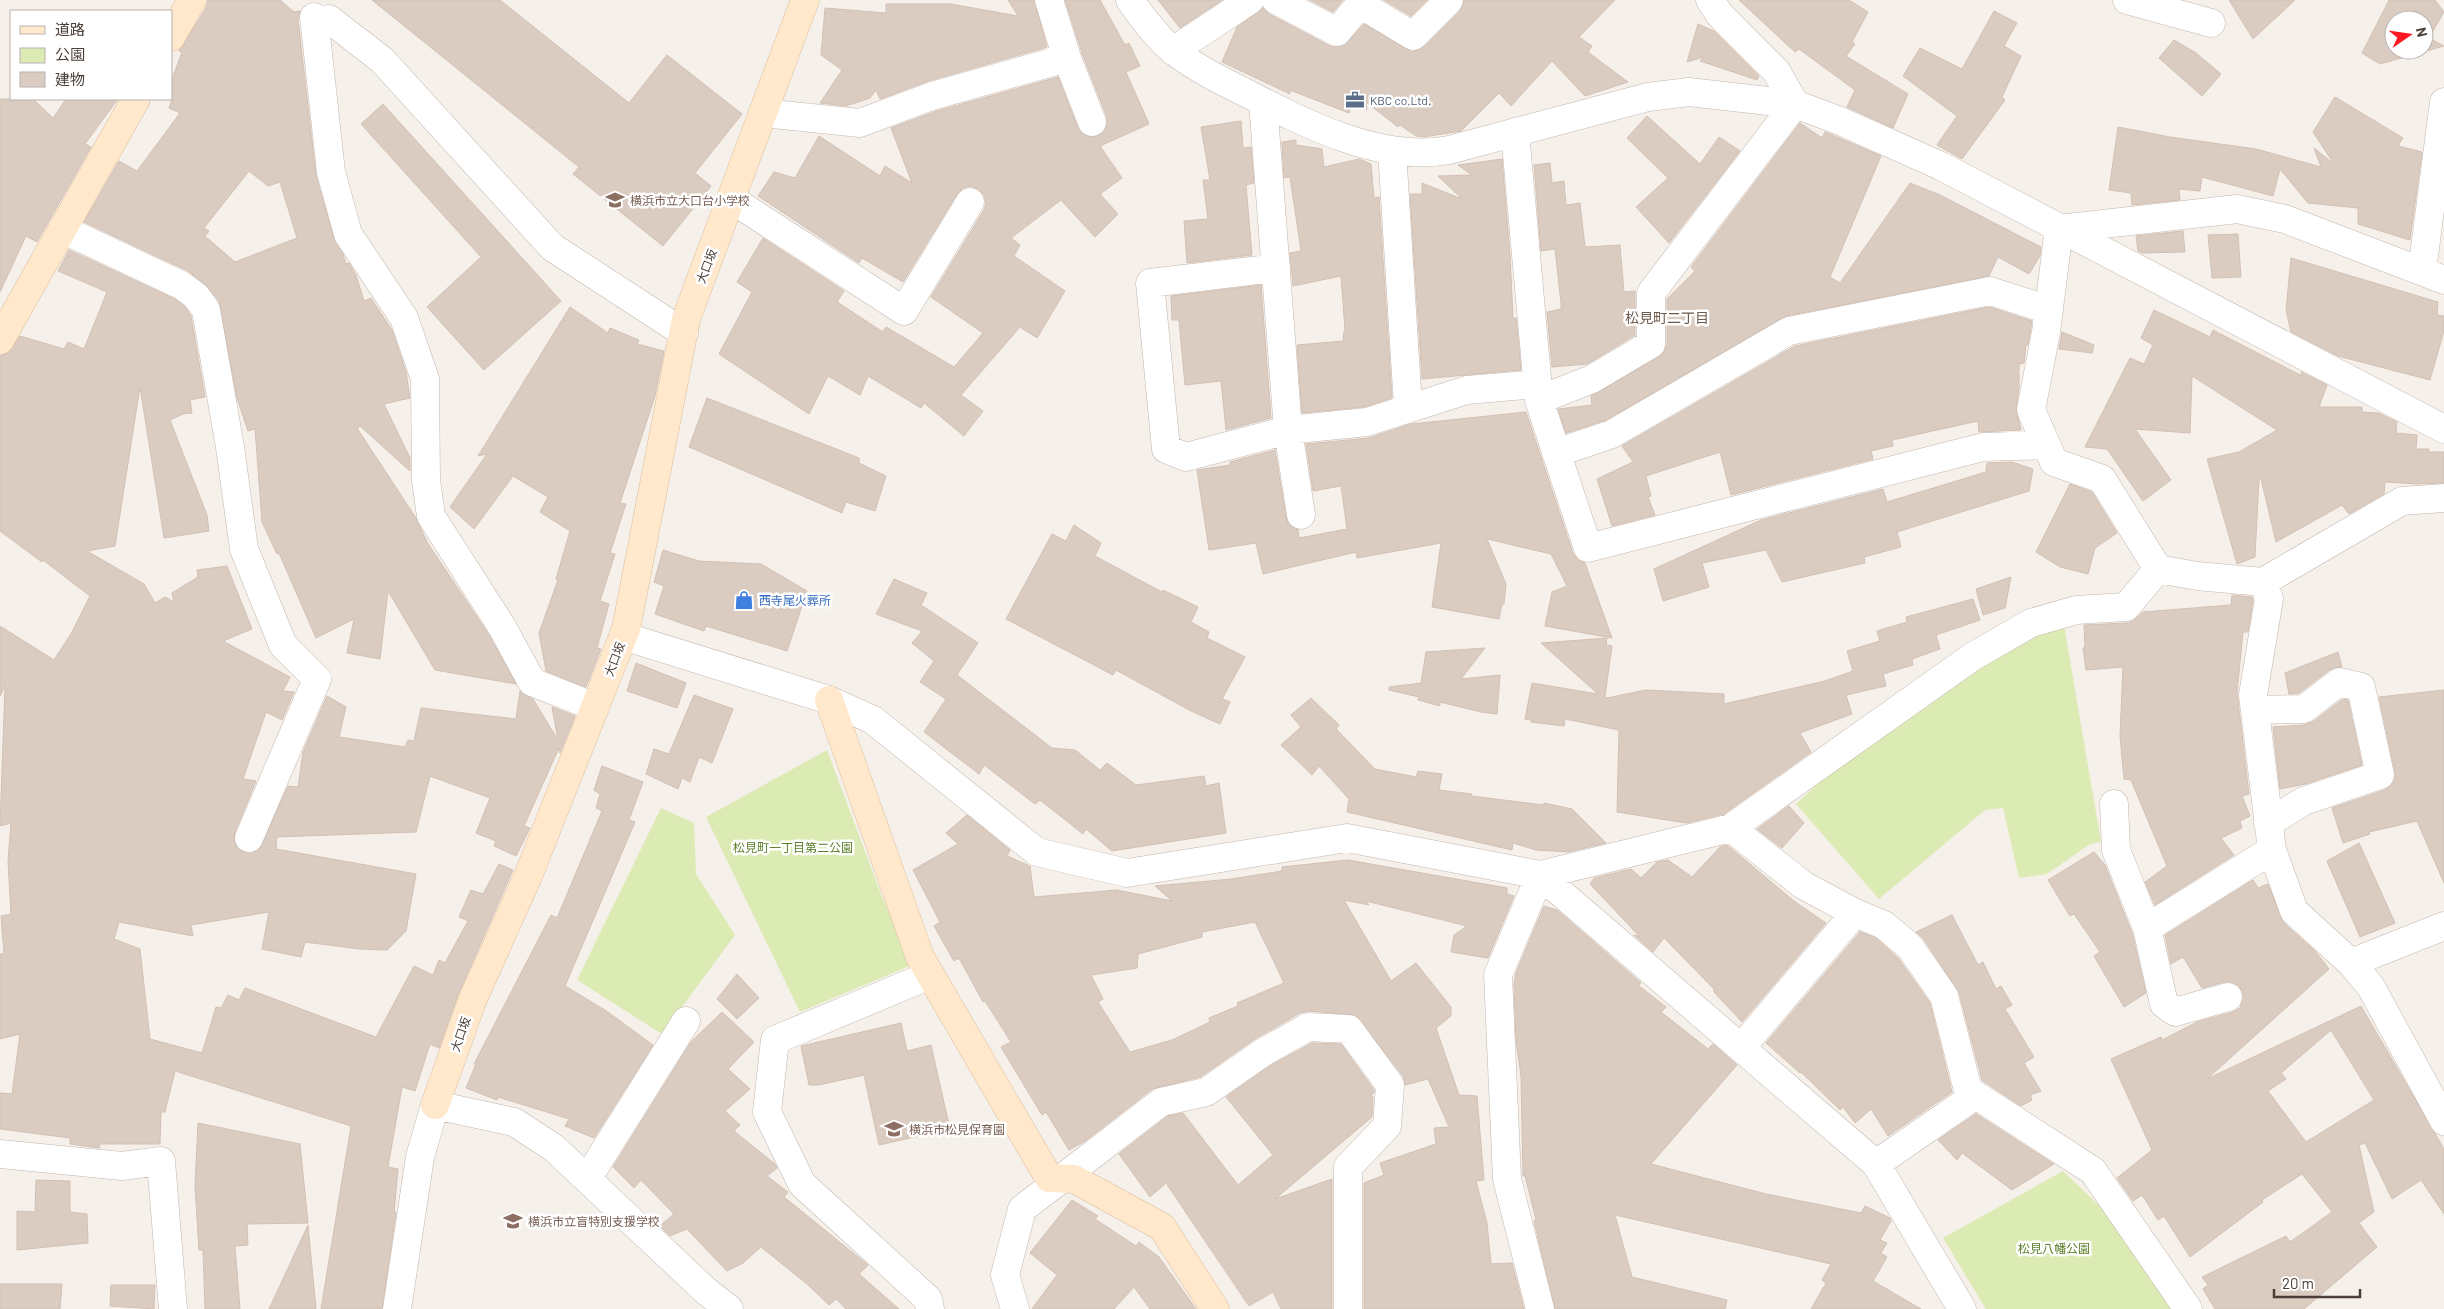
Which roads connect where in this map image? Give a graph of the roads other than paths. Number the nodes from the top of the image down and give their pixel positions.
1 (192, 0) edge
2 (805, 0) edge
3 (1049, 0) edge
4 (1130, 0) edge
5 (1250, 0) edge
6 (1276, 0) edge
7 (1449, 0) edge
8 (1710, 0) edge
9 (2127, 0) edge
10 (2211, 23) dead end
11 (172, 35) edge
12 (1173, 51) junction
13 (1067, 58) junction
14 (135, 100) edge
15 (1263, 102) junction
16 (2444, 102) edge
17 (1795, 104) junction
18 (763, 113) junction
19 (1092, 122) dead end
20 (1515, 132) junction
21 (1392, 150) junction
22 (731, 199) junction
23 (970, 202) dead end
24 (62, 229) junction
25 (2060, 229) junction
26 (1276, 268) junction
27 (2433, 276) edge
28 (2049, 310) junction
29 (684, 333) junction
30 (0, 340) edge
31 (1538, 392) junction
32 (1408, 407) junction
33 (2442, 421) edge
34 (1288, 430) junction
35 (2046, 445) junction
36 (1556, 453) junction
37 (2444, 498) edge
38 (1301, 515) dead end
39 (2158, 569) junction
40 (2263, 582) junction
41 (623, 636) junction
42 (829, 700) junction
43 (595, 707) junction
44 (2255, 710) junction
45 (2114, 804) dead end
46 (2268, 823) junction
47 (1731, 828) junction
48 (249, 838) dead end
49 (2272, 850) junction
50 (1540, 875) junction
51 (1855, 913) junction
52 (2444, 926) edge
53 (2147, 928) junction
54 (2350, 963) junction
55 (930, 975) junction
56 (2228, 997) dead end
57 (686, 1021) dead end
58 (1741, 1048) junction
59 (1976, 1095) junction
60 (435, 1105) junction
61 (2444, 1121) edge
62 (0, 1154) edge
63 (1876, 1164) junction
64 (1061, 1178) junction
65 (587, 1179) junction
66 (1942, 1275) junction
67 (705, 1300) edge
68 (173, 1309) edge
69 (397, 1309) edge
70 (729, 1309) edge
71 (930, 1309) edge
72 (1015, 1309) edge
73 (1215, 1309) edge
74 (1348, 1309) edge
75 (1540, 1309) edge
76 (1947, 1309) edge
77 (1962, 1309) edge
78 (2188, 1309) edge

1 - 11 street
2 - 18 street, 大口坂
3 - 13 street
4 - 12 street
5 - 12 street
6 - 7 street
8 - 17 street
9 - 10 street
12 - 15 street
13 - 18 street
13 - 19 street
14 - 24 street
15 - 21 street
15 - 26 street
16 - 27 street
17 - 20 street
17 - 25 street
17 - 31 street
18 - 22 street, 大口坂
20 - 21 street
20 - 31 street
21 - 32 street
22 - 23 street
22 - 29 street, 大口坂
24 - 30 street
24 - 48 street
25 - 27 street
25 - 28 street
25 - 33 street
26 - 34 street
26 - 34 street
28 - 35 street
28 - 36 street
29 - 41 street, 大口坂
29 - 43 street
31 - 32 street
31 - 36 street
32 - 34 street
34 - 38 street
35 - 36 street
35 - 39 street
37 - 40 street
39 - 40 street
39 - 47 street
40 - 44 street
41 - 42 street
41 - 43 street, 大口坂
42 - 50 street
42 - 55 street
43 - 60 street, 大口坂
44 - 46 street
44 - 46 street
45 - 53 street
46 - 49 street
47 - 50 street
47 - 51 street
49 - 53 street
49 - 54 street
50 - 58 street
50 - 75 street
51 - 58 street
51 - 59 street
52 - 54 street
53 - 56 street
54 - 61 street
55 - 64 street
55 - 71 street
57 - 65 street
58 - 63 street
59 - 63 street
59 - 78 street
60 - 65 street
60 - 69 street, 大口坂
62 - 68 street
63 - 66 street
64 - 72 street
64 - 73 street
64 - 74 street
65 - 67 street
66 - 76 street
66 - 77 street
67 - 70 street

